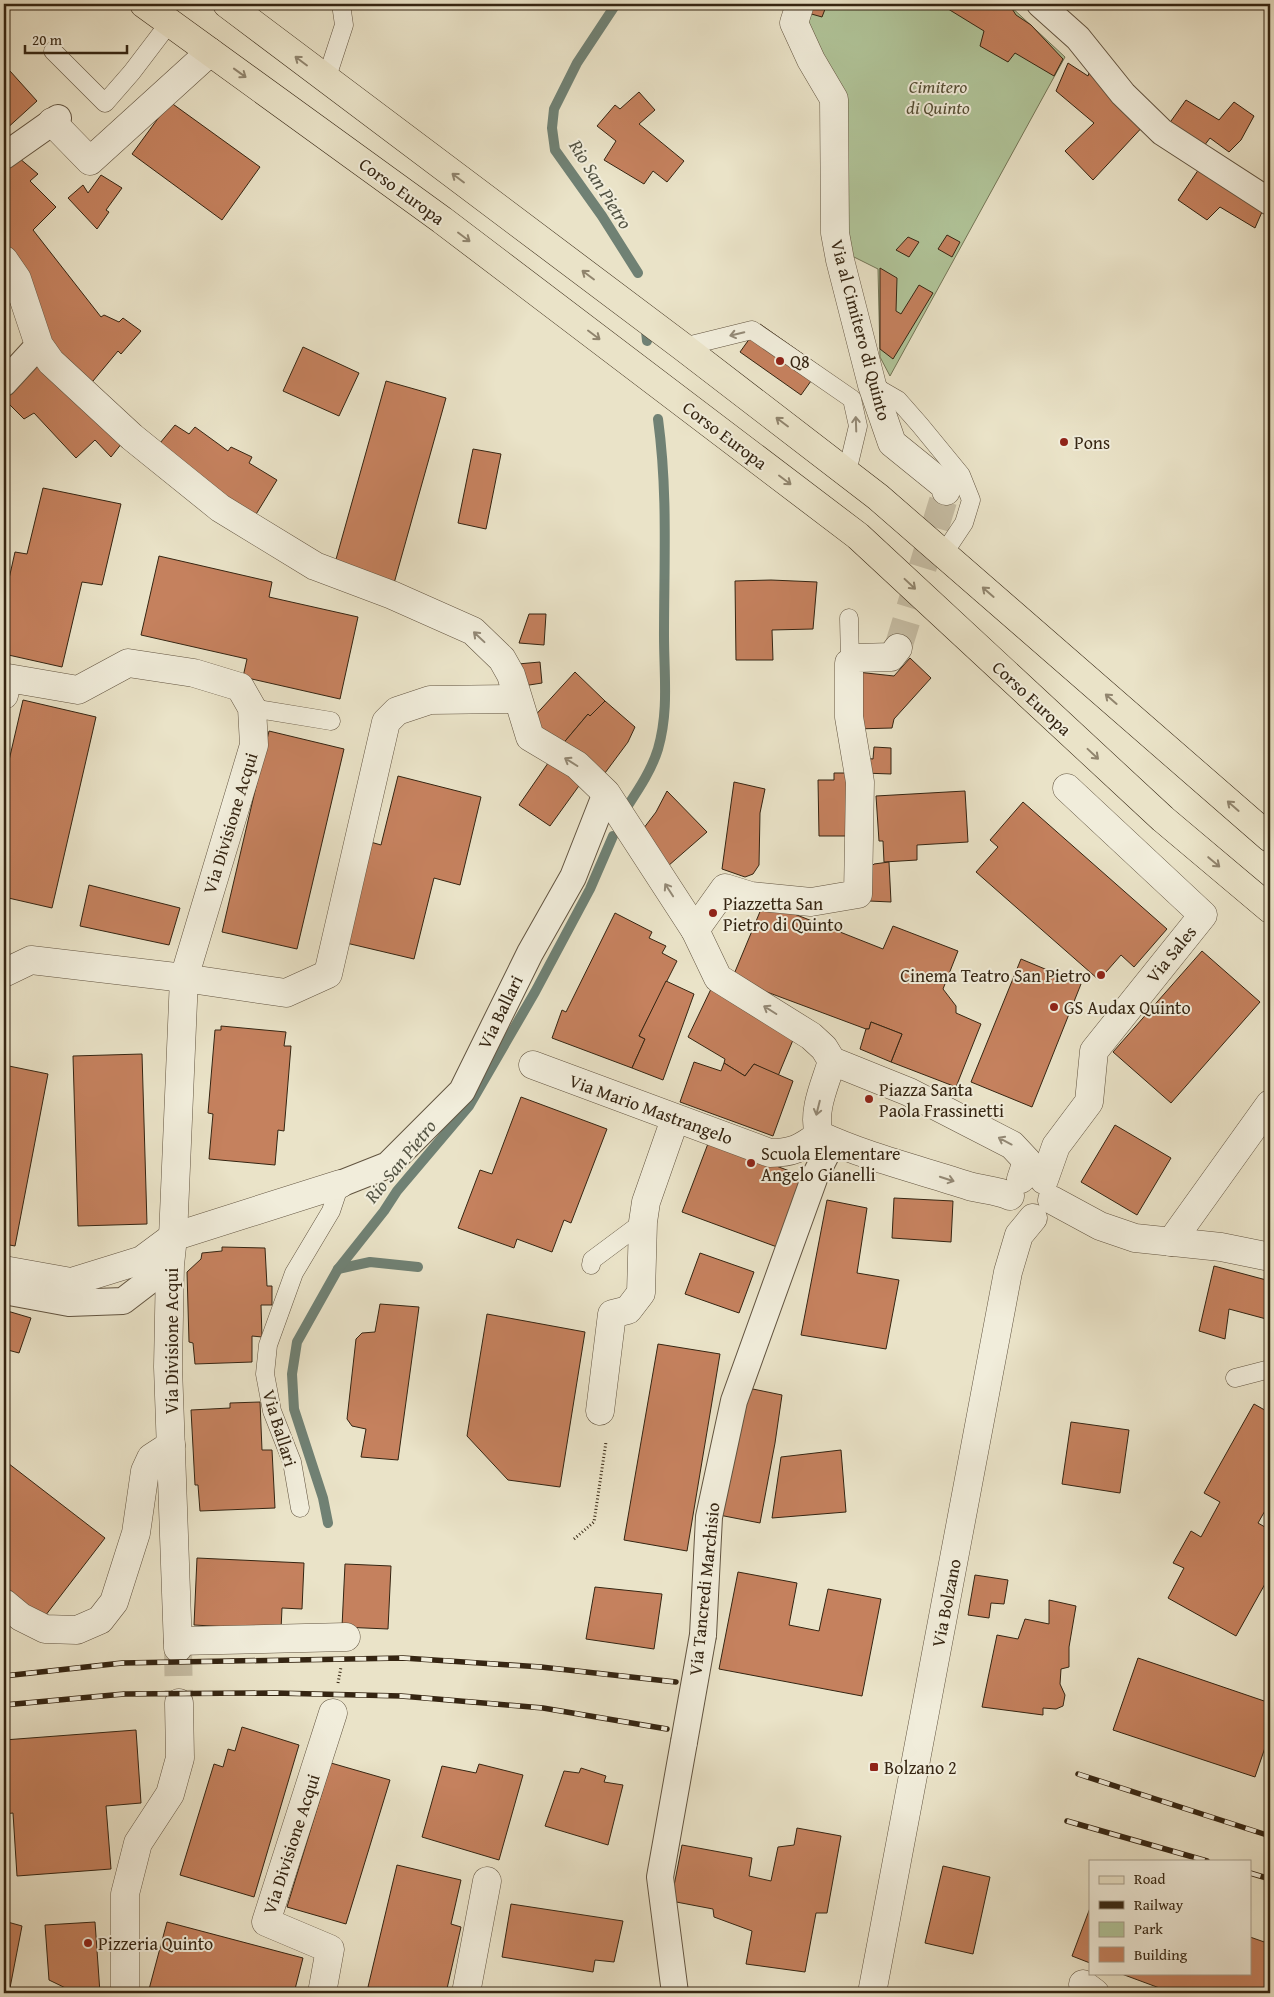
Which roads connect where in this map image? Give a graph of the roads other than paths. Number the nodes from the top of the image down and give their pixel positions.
1 (144, 4) edge
2 (227, 4) edge
3 (341, 4) edge
4 (800, 4) edge
5 (1040, 4) edge
6 (170, 22) junction
7 (53, 51) dead end
8 (210, 52) junction
9 (326, 80) junction
10 (55, 120) joint
11 (4, 156) edge
12 (1270, 202) edge
13 (4, 260) edge
14 (39, 346) junction
15 (683, 347) junction
16 (4, 383) edge
17 (872, 385) junction
18 (847, 472) junction
19 (946, 491) dead end
20 (944, 554) junction
21 (849, 618) dead end
22 (898, 648) dead end
23 (850, 661) junction
24 (4, 695) edge
25 (516, 699) junction
26 (252, 708) junction
27 (331, 721) dead end
28 (1066, 788) dead end
29 (606, 793) junction
30 (1270, 838) edge
31 (1270, 909) edge
32 (695, 930) junction
33 (4, 973) edge
34 (184, 978) junction
35 (832, 1061) junction
36 (533, 1065) dead end
37 (1270, 1104) edge
38 (676, 1119) junction
39 (826, 1138) junction
40 (340, 1184) junction
41 (1032, 1195) junction
42 (643, 1222) junction
43 (173, 1237) junction
44 (1171, 1242) junction
45 (1270, 1257) edge
46 (170, 1266) junction
47 (590, 1266) dead end
48 (4, 1270) edge
49 (4, 1291) edge
50 (1270, 1370) edge
51 (1235, 1378) dead end
52 (600, 1408) road end
53 (172, 1445) junction
54 (300, 1508) dead end
55 (4, 1603) edge
56 (346, 1637) dead end
57 (179, 1702) tunnel mouth
58 (333, 1713) dead end
59 (487, 1880) dead end
60 (125, 1993) edge
61 (322, 1993) edge
62 (466, 1993) edge
63 (675, 1993) edge
64 (872, 1993) edge

1 - 6 main road, Corso Europa
9 -> 2 main road
3 - 9 lane
4 - 17 street, Via al Cimitero di Quinto
5 - 12 street
6 - 7 lane
6 - 8 main road, Corso Europa
8 - 10 street
8 -> 31 main road, Corso Europa
15 -> 9 main road
10 - 11 street
13 - 14 street
14 - 16 street
25 -> 14 street
18 -> 15 main road
18 -> 15 lane
17 - 19 street, Via al Cimitero di Quinto
17 - 20 lane
18 - 20 main road
30 -> 20 main road
21 - 23 lane
22 - 23 street
23 - 32 street
24 - 26 street, Via Divisione Acqui
29 -> 25 street
25 - 34 street
26 - 27 lane
26 - 34 street, Via Divisione Acqui
28 - 41 street, Via Sales
32 -> 29 street
29 - 40 street, Via Ballari
35 -> 32 street
33 - 34 street
34 - 43 street, Via Divisione Acqui
35 -> 39 street
41 -> 35 street
36 - 38 street, Via Mario Mastrangelo
37 - 44 street
38 - 39 street, Via Mario Mastrangelo
38 - 42 street
39 -> 41 street
39 - 63 street, Via Tancredi Marchisio, bridge
40 - 43 street, Via Ballari
40 - 54 lane, Via Ballari
41 - 44 street
41 - 64 street, Via Bolzano
42 - 47 lane
42 - 52 street
43 - 46 street, Via Divisione Acqui
43 - 48 street, Via Divisione Acqui
44 - 45 street
46 - 49 street
46 - 53 street, Via Divisione Acqui
50 - 51 lane
53 - 55 street
53 - 56 street, Via Divisione Acqui
57 - 60 street
58 - 61 street, Via Divisione Acqui
59 - 62 street

